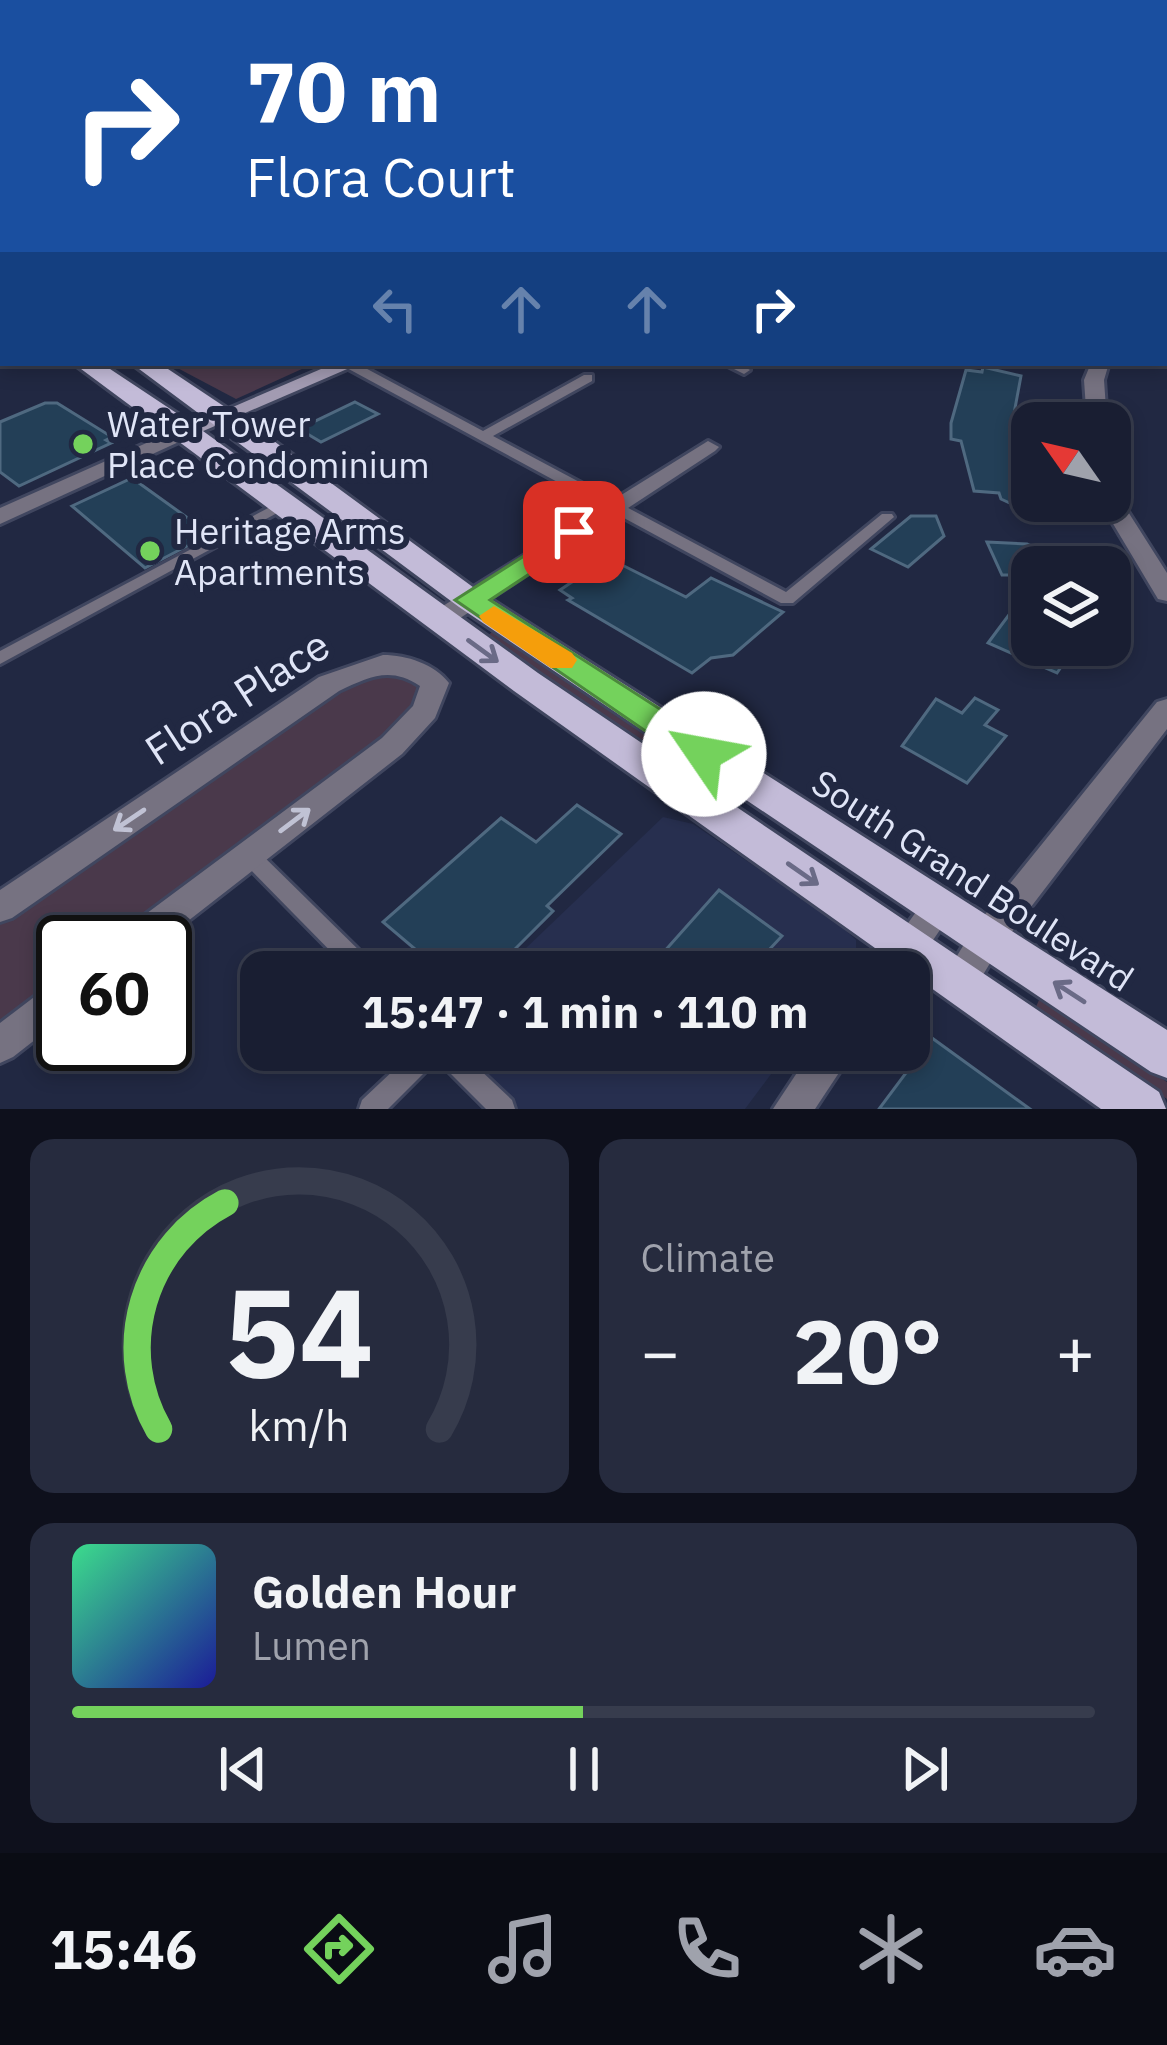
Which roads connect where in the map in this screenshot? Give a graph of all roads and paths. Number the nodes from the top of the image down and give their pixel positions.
1 (90, 366) edge
2 (148, 366) edge
3 (346, 366) edge
4 (355, 366) edge
5 (735, 366) edge
6 (1099, 366) edge
7 (744, 370) dead end
8 (588, 378) dead end
9 (1096, 402) edge
10 (224, 416) junction
11 (188, 431) junction
12 (483, 436) junction
13 (708, 447) dead end
14 (285, 502) junction
15 (614, 506) junction
16 (0, 517) edge
17 (887, 517) dead end
18 (1123, 522) edge
19 (1167, 593) edge
20 (454, 610) junction
21 (0, 658) edge
22 (1167, 710) edge
23 (249, 855) junction
24 (0, 908) edge
25 (938, 908) junction
26 (170, 915) edge
27 (986, 939) junction
28 (345, 951) edge
29 (889, 951) edge
30 (907, 951) edge
31 (930, 971) edge
32 (958, 982) junction
33 (36, 1018) edge
34 (0, 1045) edge
35 (1167, 1056) edge
36 (410, 1071) edge
37 (464, 1071) edge
38 (820, 1071) edge
39 (371, 1109) edge
40 (503, 1109) edge
41 (792, 1109) edge
42 (1142, 1109) edge

1 - 11 main road, South Grand Boulevard
2 - 10 main road, South Grand Boulevard
3 - 10 main road
4 - 12 lane
5 - 7 lane
6 - 9 street
8 - 12 lane
10 - 11 main road
10 - 20 main road, South Grand Boulevard
11 - 14 main road, South Grand Boulevard
11 - 16 street
12 - 15 lane
13 - 15 street
14 - 20 main road, South Grand Boulevard
14 - 21 lane
15 - 17 lane
15 - 20 street
18 - 19 street
20 - 25 main road, South Grand Boulevard
20 -> 29 main road, South Grand Boulevard
22 - 27 street
23 -> 24 street, Flora Place
23 - 26 street, Flora Place
23 - 28 lane
25 - 27 main road, South Grand Boulevard
25 - 30 street
27 - 32 street
35 -> 27 main road, South Grand Boulevard
31 - 32 main road, South Grand Boulevard
32 - 42 main road, South Grand Boulevard
33 - 34 street
36 - 39 lane
37 - 40 lane
38 - 41 street

